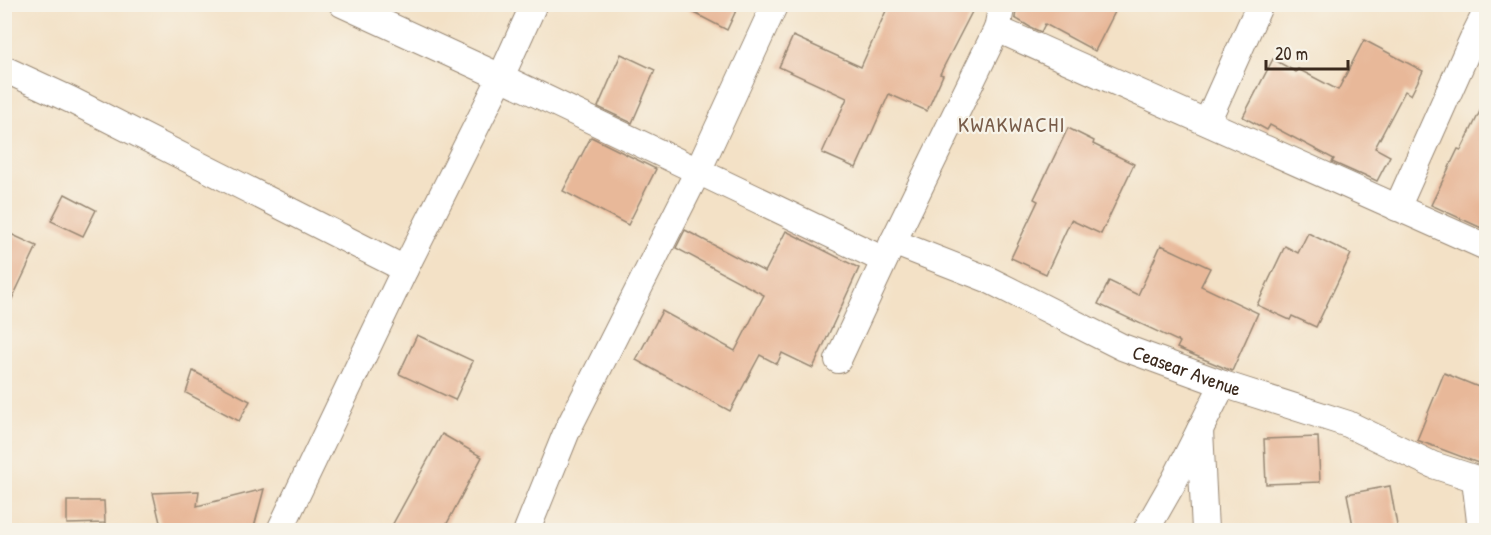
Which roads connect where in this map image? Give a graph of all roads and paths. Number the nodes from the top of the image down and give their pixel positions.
1 (342, 4) edge
2 (534, 4) edge
3 (776, 4) edge
4 (1260, 4) edge
5 (1486, 12) edge
6 (999, 17) edge
7 (4, 69) edge
8 (501, 76) junction
9 (1207, 122) junction
10 (698, 171) junction
11 (1397, 207) junction
12 (1486, 247) edge
13 (888, 251) junction
14 (405, 269) junction
15 (838, 360) dead end
16 (1223, 384) junction
17 (1200, 427) junction
18 (1481, 481) edge
19 (280, 531) edge
20 (527, 531) edge
21 (1146, 531) edge
22 (1205, 531) edge
23 (1482, 531) edge

1 - 8 street, Ceasear Avenue
2 - 8 street
3 - 10 street
4 - 9 street
5 - 11 street
6 - 9 street
6 - 13 street
7 - 14 street
8 - 10 street, Ceasear Avenue
8 - 14 street
9 - 11 street
10 - 13 street, Ceasear Avenue
10 - 20 street
11 - 12 street
13 - 15 street
13 - 16 street, Ceasear Avenue
14 - 19 street
16 - 17 street
16 - 18 street, Ceasear Avenue
17 - 21 street
17 - 22 street
18 - 23 street

